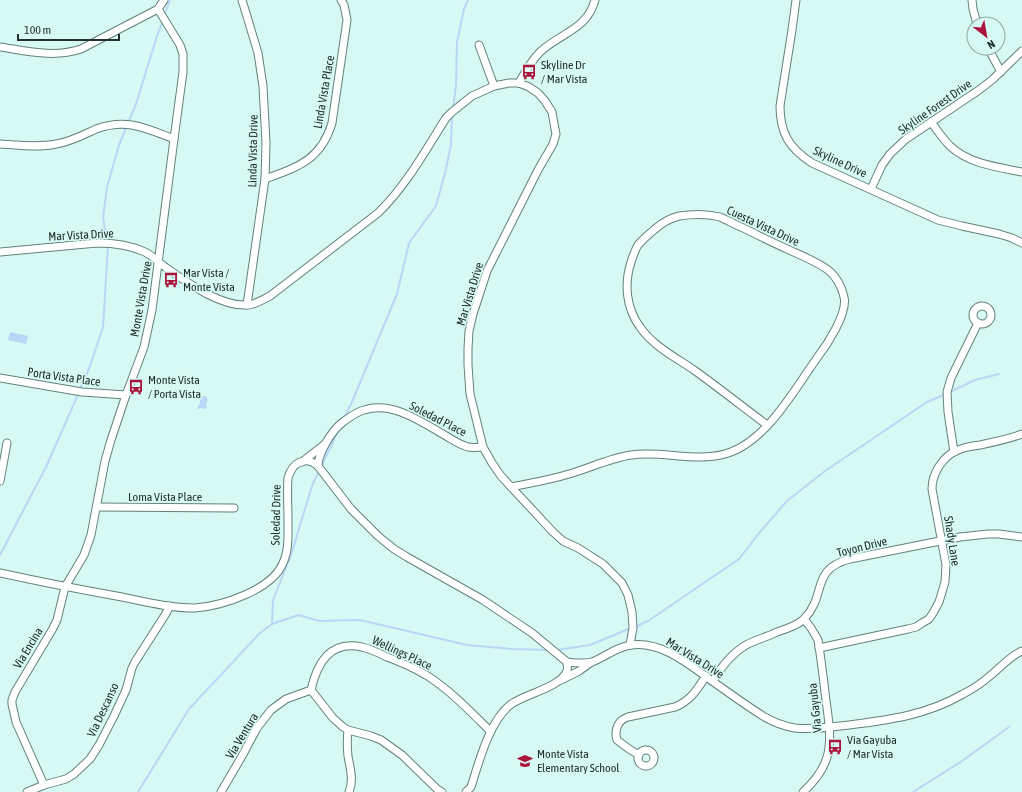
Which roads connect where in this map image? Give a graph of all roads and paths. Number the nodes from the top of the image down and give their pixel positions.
1 (164, 0) edge
2 (242, 0) edge
3 (341, 0) edge
4 (595, 0) edge
5 (796, 0) edge
6 (972, 0) edge
7 (158, 9) junction
8 (975, 16) edge
9 (479, 45) dead end
10 (0, 47) edge
11 (1022, 50) edge
12 (992, 56) edge
13 (1001, 72) junction
14 (519, 83) junction
15 (494, 86) junction
16 (931, 122) junction
17 (174, 139) junction
18 (0, 144) edge
19 (1022, 172) edge
20 (265, 179) junction
21 (871, 189) junction
22 (1022, 243) edge
23 (0, 252) edge
24 (158, 262) junction
25 (247, 305) junction
26 (978, 323) dead end
27 (0, 378) edge
28 (126, 395) junction
29 (767, 425) junction
30 (1022, 434) edge
31 (327, 442) junction
32 (7, 443) dead end
33 (483, 447) junction
34 (954, 452) junction
35 (302, 462) junction
36 (318, 466) junction
37 (0, 481) edge
38 (511, 487) junction
39 (97, 507) junction
40 (234, 508) dead end
41 (1022, 537) edge
42 (941, 540) junction
43 (0, 573) edge
44 (65, 587) junction
45 (170, 606) junction
46 (804, 619) junction
47 (630, 645) junction
48 (819, 648) junction
49 (1022, 651) edge
50 (567, 662) junction
51 (592, 662) junction
52 (706, 676) junction
53 (560, 681) junction
54 (713, 681) junction
55 (311, 690) junction
56 (829, 728) junction
57 (348, 730) junction
58 (490, 731) junction
59 (639, 754) dead end
60 (44, 785) junction
61 (27, 792) edge
62 (221, 792) edge
63 (350, 792) edge
64 (442, 792) edge
65 (466, 792) edge
66 (803, 792) edge

1 - 7 street
2 - 20 street, Linda Vista Drive
3 - 20 street, Linda Vista Place
4 - 14 street
5 - 21 street, Skyline Drive
6 - 8 street
7 - 10 street
7 - 17 street, Monte Vista Drive
9 - 15 street
11 - 13 street, Skyline Forest Drive
12 - 13 street
13 - 16 street, Skyline Forest Drive
14 - 15 street
14 - 33 street, Mar Vista Drive
15 - 25 street
16 - 19 street
16 - 21 street, Skyline Forest Drive
17 - 18 street
17 - 24 street, Monte Vista Drive
20 - 25 street, Linda Vista Drive
21 - 22 street, Skyline Drive
23 - 24 street, Mar Vista Drive
24 - 25 street, Mar Vista Drive
24 - 28 street, Monte Vista Drive
26 - 34 street
27 - 28 street, Porta Vista Place
28 - 39 street, Monte Vista Drive
29 - 29 street, Cuesta Vista Drive
29 - 38 street, Cuesta Vista Drive
30 - 34 street, Shady Lane
31 - 33 street, Soledad Place
31 - 35 street, Soledad Drive
31 - 36 street, Soledad Place
32 - 37 street
33 - 38 street, Mar Vista Drive
34 - 42 street, Shady Lane
35 - 36 street
35 - 45 street, Soledad Drive
36 - 50 street
38 - 47 street, Mar Vista Drive
39 - 40 street, Loma Vista Place
39 - 44 street, Monte Vista Drive
41 - 42 street, Toyon Drive
42 - 46 street, Toyon Drive
42 - 48 street, Shady Lane
43 - 44 street, Soledad Drive
44 - 45 street, Soledad Drive
44 - 60 street, Via Encina
45 - 60 street, Via Descanso
46 - 48 street, Via Gayuba
46 - 54 street
47 - 51 street
47 - 52 street, Mar Vista Drive
48 - 56 street, Via Gayuba
49 - 56 street, Mar Vista Drive
50 - 51 street
50 - 53 street
51 - 53 street
52 - 54 street, Mar Vista Drive
52 - 59 street
53 - 58 street
54 - 56 street, Mar Vista Drive
55 - 57 street
55 - 58 street, Wellings Place
55 - 62 street, Via Ventura
56 - 66 street, Via Gayuba
57 - 63 street
57 - 64 street
58 - 65 street
60 - 61 street, Via Descanso

